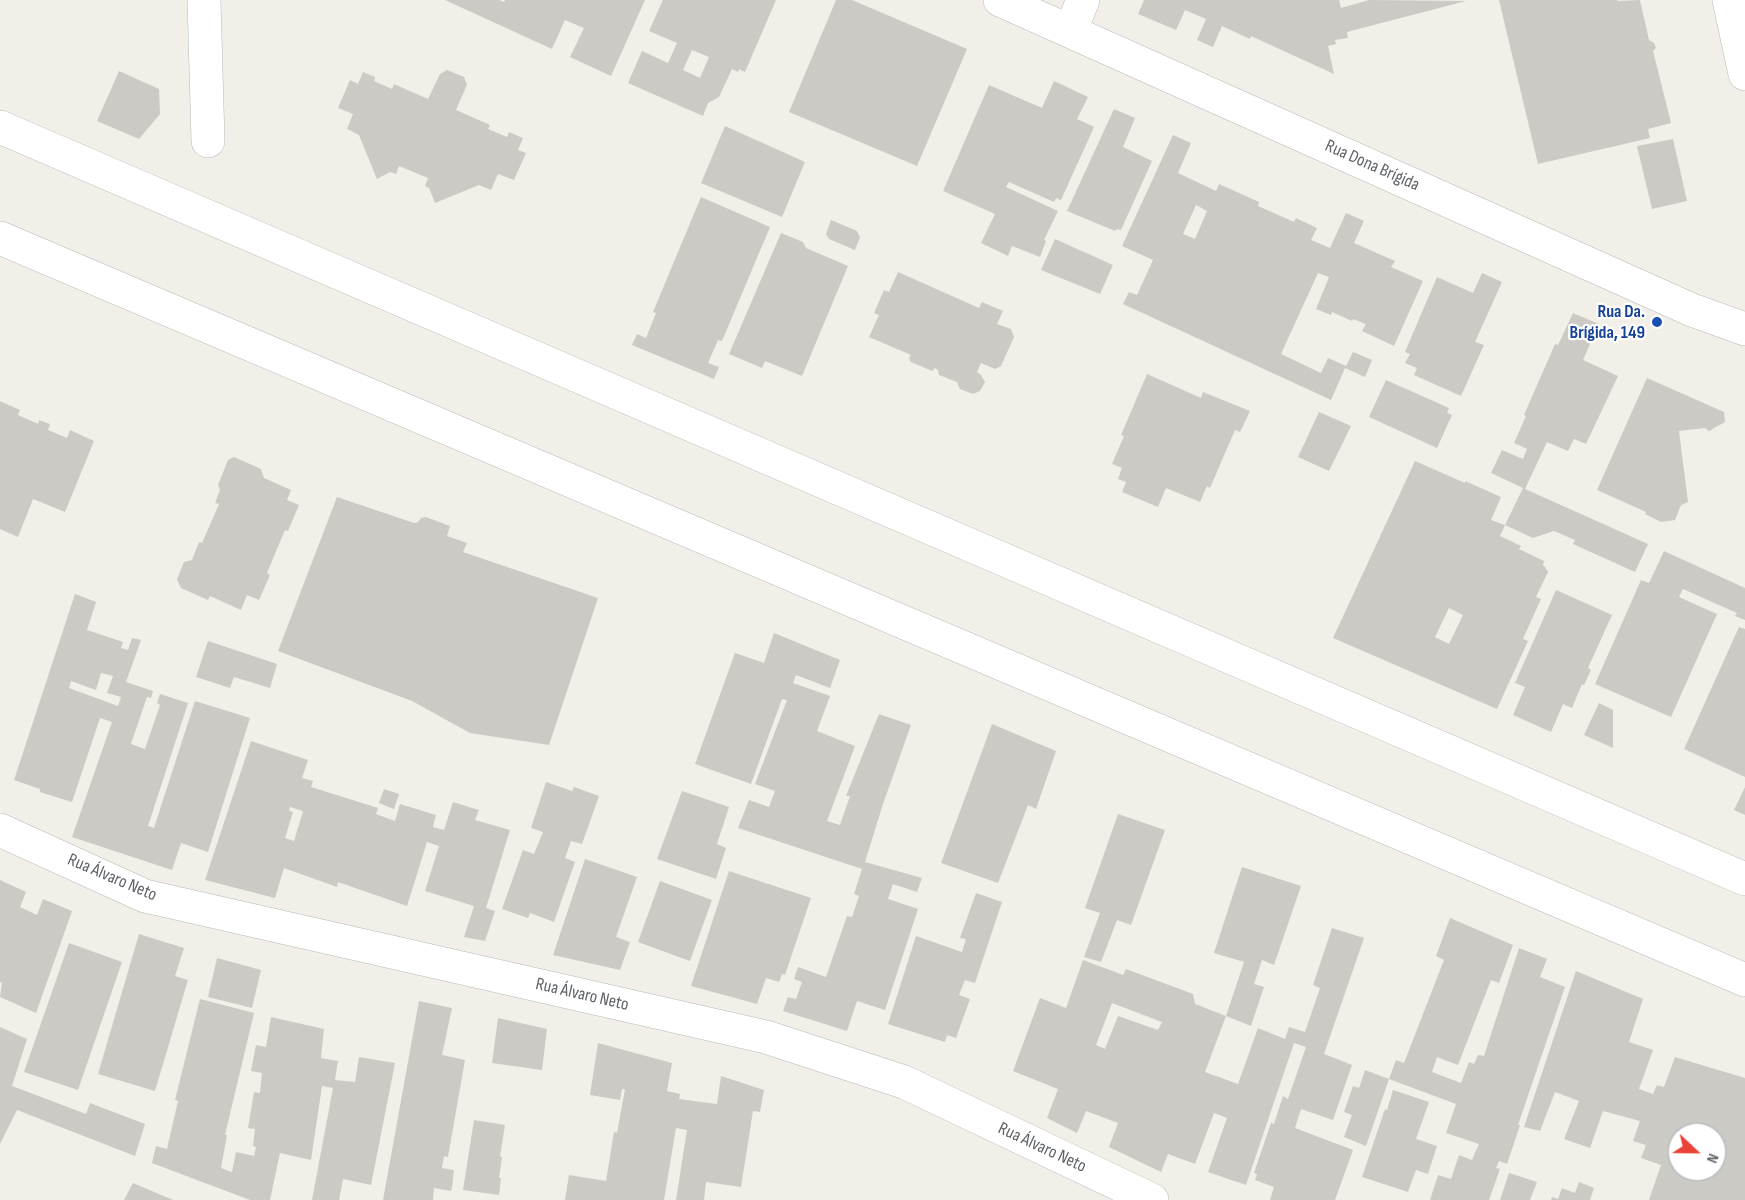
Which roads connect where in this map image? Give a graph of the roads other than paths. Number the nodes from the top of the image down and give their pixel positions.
1 (204, 0) edge
2 (1000, 0) edge
3 (1083, 0) edge
4 (1729, 0) edge
5 (1070, 30) junction
6 (1745, 74) edge
7 (0, 127) edge
8 (208, 141) dead end
9 (0, 238) edge
10 (1745, 329) edge
11 (0, 830) edge
12 (1745, 879) edge
13 (1745, 980) edge
14 (1152, 1200) edge

1 - 8 street
2 - 5 street, Rua Dona Brígida
3 - 5 street
4 - 6 street
5 - 10 street, Rua Dona Brígida
7 - 12 street
9 - 13 street
11 - 14 street, Rua Álvaro Neto

